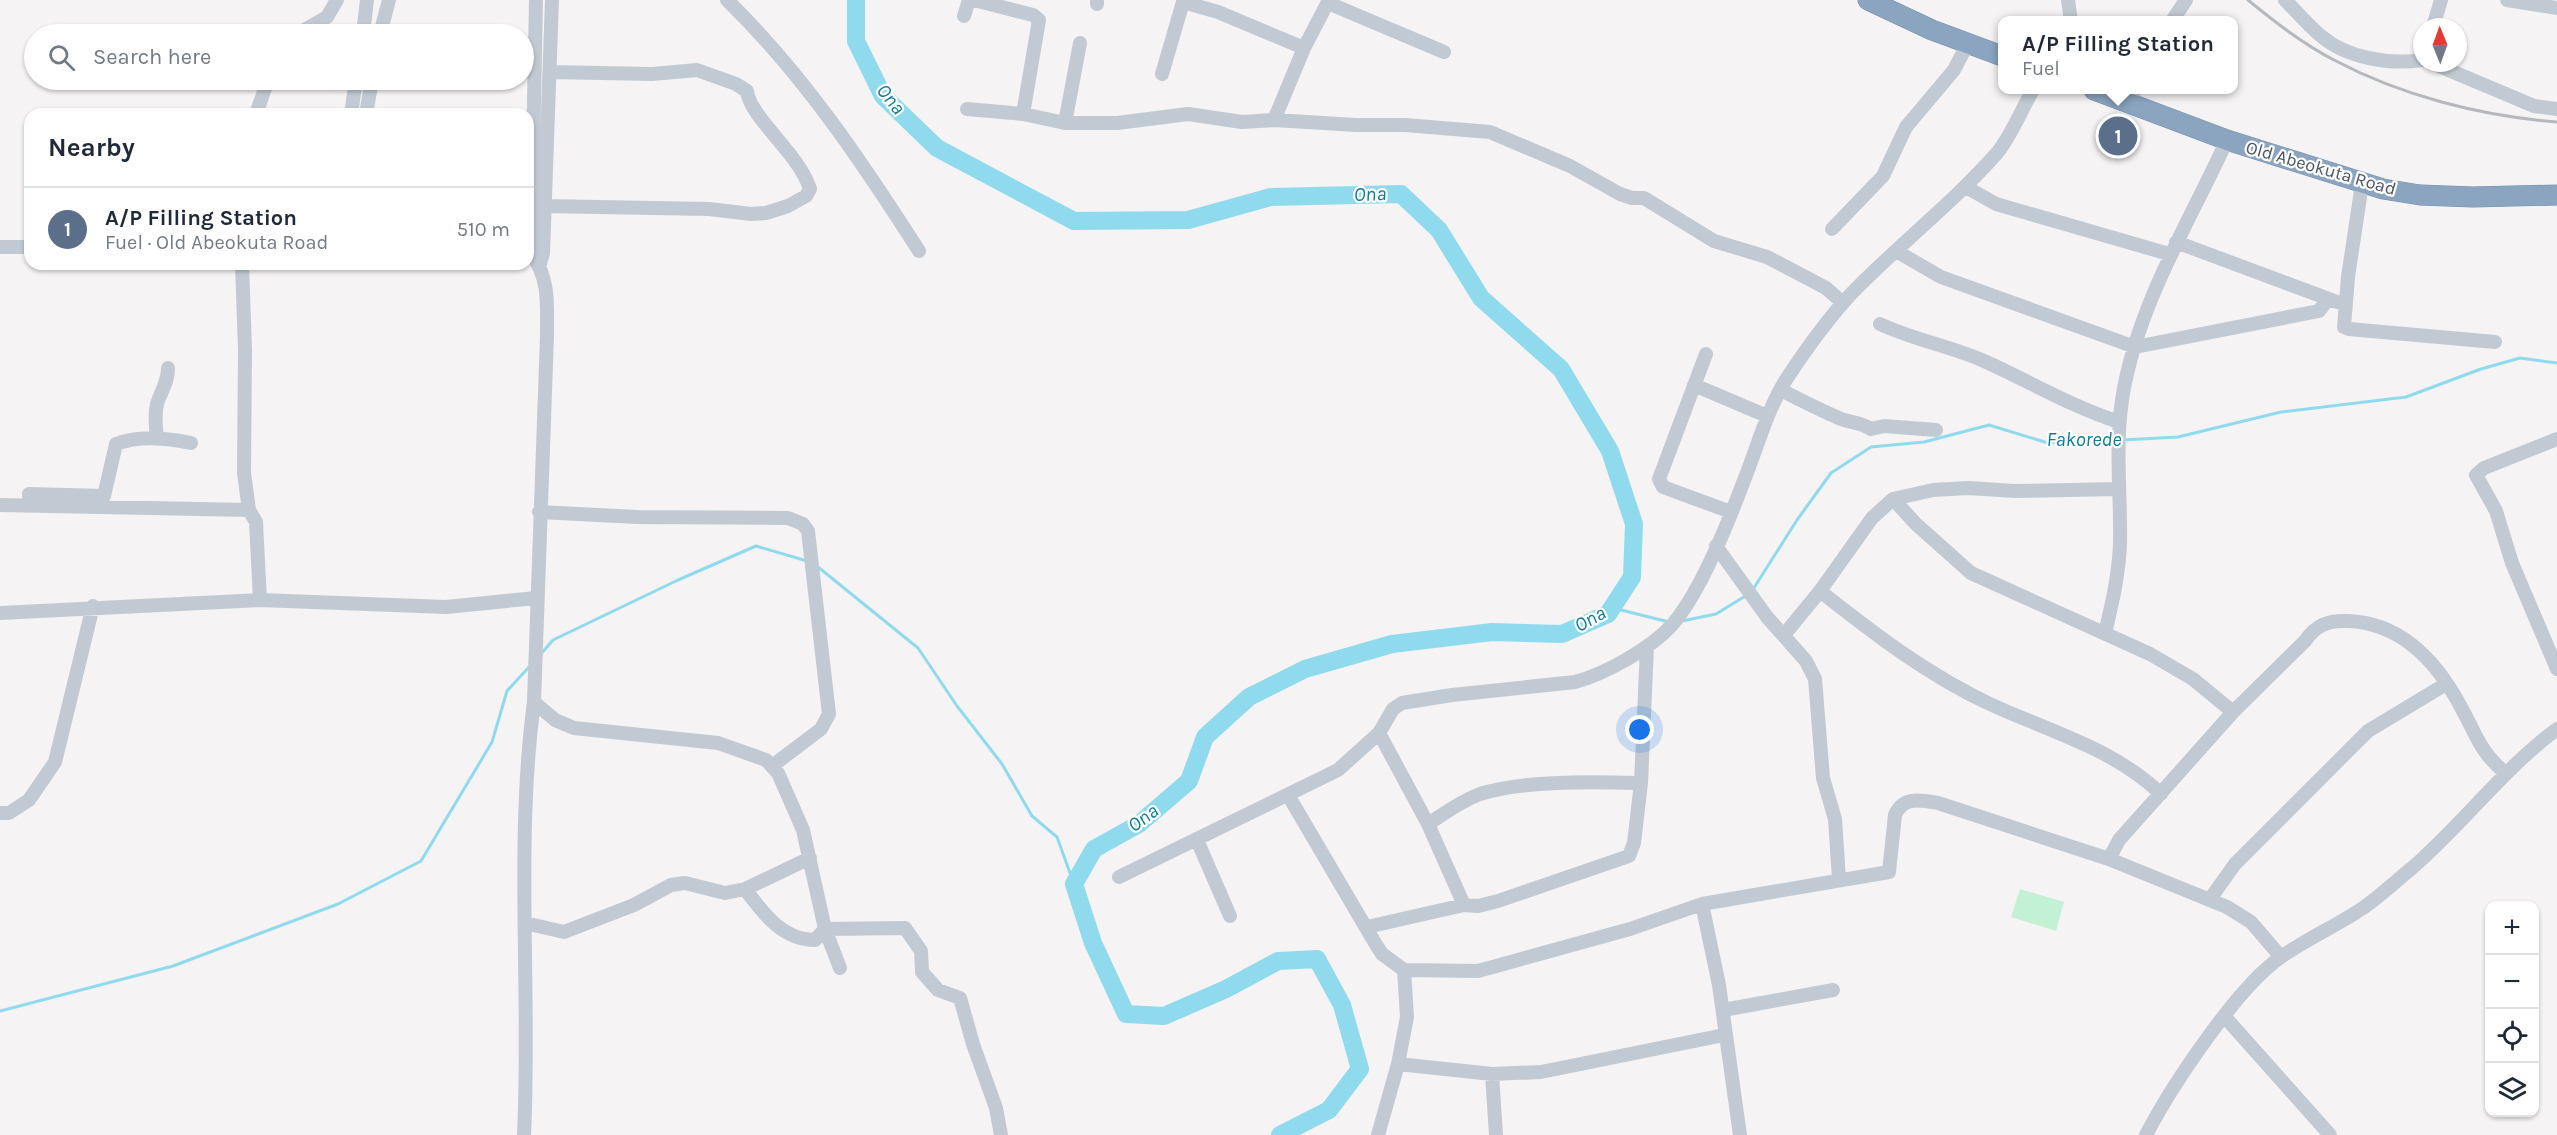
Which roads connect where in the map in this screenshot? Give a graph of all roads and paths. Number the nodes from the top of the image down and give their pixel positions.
1 (337, 0) edge
2 (536, 0) edge
3 (552, 0) edge
4 (727, 0) edge
5 (969, 0) edge
6 (974, 0) edge
7 (1868, 0) edge
8 (2068, 0) edge
9 (2186, 0) edge
10 (2285, 0) edge
11 (2441, 0) edge
12 (2507, 0) edge
13 (367, 1) edge
14 (1329, 1) edge
15 (388, 4) edge
16 (1221, 6) edge
17 (2557, 8) edge
18 (964, 16) dead end
19 (2070, 16) edge
20 (2175, 16) edge
21 (2436, 18) edge
22 (315, 24) edge
23 (364, 24) edge
24 (383, 24) edge
25 (1080, 43) dead end
26 (1968, 44) junction
27 (1304, 48) junction
28 (1444, 52) dead end
29 (1998, 55) edge
30 (2413, 61) edge
31 (550, 72) junction
32 (2453, 72) edge
33 (1162, 74) dead end
34 (264, 90) edge
35 (355, 90) edge
36 (370, 90) edge
37 (2030, 94) edge
38 (2132, 96) edge
39 (258, 108) edge
40 (352, 108) edge
41 (367, 108) edge
42 (967, 109) dead end
43 (2557, 109) edge
44 (1023, 114) junction
45 (1274, 120) junction
46 (1065, 123) junction
47 (2227, 140) junction
48 (2362, 184) junction
49 (1966, 187) junction
50 (2557, 195) edge
51 (543, 206) junction
52 (1832, 229) dead end
53 (0, 247) edge
54 (24, 247) edge
55 (2173, 248) junction
56 (919, 251) dead end
57 (1896, 251) junction
58 (535, 256) edge
59 (242, 270) edge
60 (2328, 299) junction
61 (1843, 303) junction
62 (2344, 305) junction
63 (1880, 324) dead end
64 (2495, 342) dead end
65 (2135, 347) junction
66 (1706, 354) dead end
67 (168, 368) dead end
68 (1694, 385) junction
69 (1781, 390) junction
70 (1767, 416) junction
71 (2119, 422) junction
72 (1936, 430) dead end
73 (157, 438) junction
74 (2557, 439) edge
75 (191, 443) dead end
76 (2119, 489) junction
77 (1893, 500) junction
78 (0, 505) edge
79 (30, 505) junction
80 (249, 510) junction
81 (539, 512) junction
82 (1731, 512) junction
83 (1716, 546) junction
84 (1820, 591) junction
85 (536, 598) junction
86 (260, 600) junction
87 (93, 606) junction
88 (0, 613) edge
89 (2105, 633) junction
90 (1784, 635) junction
91 (1647, 647) junction
92 (2557, 669) edge
93 (2446, 684) junction
94 (534, 702) junction
95 (2233, 712) junction
96 (2557, 729) edge
97 (1379, 733) junction
98 (772, 766) junction
99 (2505, 773) junction
100 (1641, 783) junction
101 (2161, 794) junction
102 (1288, 795) junction
103 (0, 813) edge
104 (1428, 824) junction
105 (1197, 840) junction
106 (810, 858) junction
107 (2109, 859) junction
108 (1119, 878) dead end
109 (1839, 879) junction
110 (745, 890) junction
111 (2210, 899) junction
112 (1702, 904) junction
113 (1464, 905) junction
114 (1230, 916) dead end
115 (525, 923) junction
116 (1367, 927) junction
117 (825, 929) junction
118 (2281, 957) junction
119 (840, 968) dead end
120 (1404, 970) junction
121 (1833, 990) dead end
122 (1723, 1010) junction
123 (2225, 1017) junction
124 (1724, 1035) junction
125 (1398, 1064) junction
126 (1492, 1074) junction
127 (524, 1135) edge
128 (1001, 1135) edge
129 (1378, 1135) edge
130 (1496, 1135) edge
131 (1740, 1135) edge
132 (2146, 1135) edge
133 (2330, 1135) edge

1 - 22 street
2 - 58 street
3 - 31 street
4 - 56 street
5 - 18 street
6 - 44 street
7 - 26 highway
8 - 19 street
9 - 20 street
10 - 30 street
11 - 21 street
12 - 17 street
13 - 15 street
13 - 23 street
14 - 27 street
14 - 28 street
15 - 24 street
16 - 27 street
16 - 33 street
25 - 46 street
26 - 29 highway
26 - 52 street
27 - 45 street
31 - 51 street
31 - 51 street
32 - 43 street
34 - 39 street
35 - 40 street
36 - 41 street
37 - 49 street
38 - 47 highway, Old Abeokuta Road
42 - 44 street
44 - 46 street
45 - 46 street
45 - 61 street
47 - 48 highway, Old Abeokuta Road
47 - 55 street
48 - 50 highway, Old Abeokuta Road
48 - 62 street
49 - 55 street
49 - 57 street
51 - 58 street
53 - 54 street
55 - 60 street
55 - 65 street
57 - 61 street
57 - 65 street
58 - 81 street
59 - 80 street
60 - 62 street
60 - 65 street
61 - 69 street
62 - 64 street
63 - 71 street
65 - 71 street
66 - 68 street
67 - 73 street
68 - 70 street
68 - 82 street
69 - 70 street
69 - 72 street
70 - 82 street
71 - 76 street
73 - 75 street
73 - 79 street
74 - 92 street
76 - 77 street
76 - 89 street
77 - 84 street
77 - 89 street
78 - 79 street
79 - 80 street
80 - 86 street
81 - 85 street
81 - 98 street
82 - 83 street
83 - 90 street
83 - 91 street
84 - 90 street
84 - 101 street
85 - 86 street
85 - 94 street
86 - 87 street
87 - 88 street
87 - 103 street
89 - 95 street
90 - 109 street
91 - 97 street
91 - 100 street
93 - 95 street
93 - 99 street
93 - 111 street
94 - 98 street
94 - 115 street
95 - 101 street
96 - 99 street
97 - 102 street
97 - 104 street
98 - 106 street
99 - 118 street
100 - 104 street
100 - 113 street
101 - 107 street
102 - 105 street
102 - 116 street
104 - 113 street
105 - 108 street
105 - 114 street
106 - 110 street
106 - 117 street
107 - 109 street
107 - 111 street
109 - 112 street
110 - 115 street
110 - 117 street
111 - 118 street
112 - 120 street
112 - 122 street
113 - 116 street
115 - 127 street
116 - 120 street
117 - 119 street
117 - 128 street
118 - 123 street
120 - 125 street
121 - 122 street
122 - 124 street
123 - 132 street
123 - 133 street
124 - 126 street
124 - 131 street
125 - 126 street
125 - 129 street
126 - 130 street

